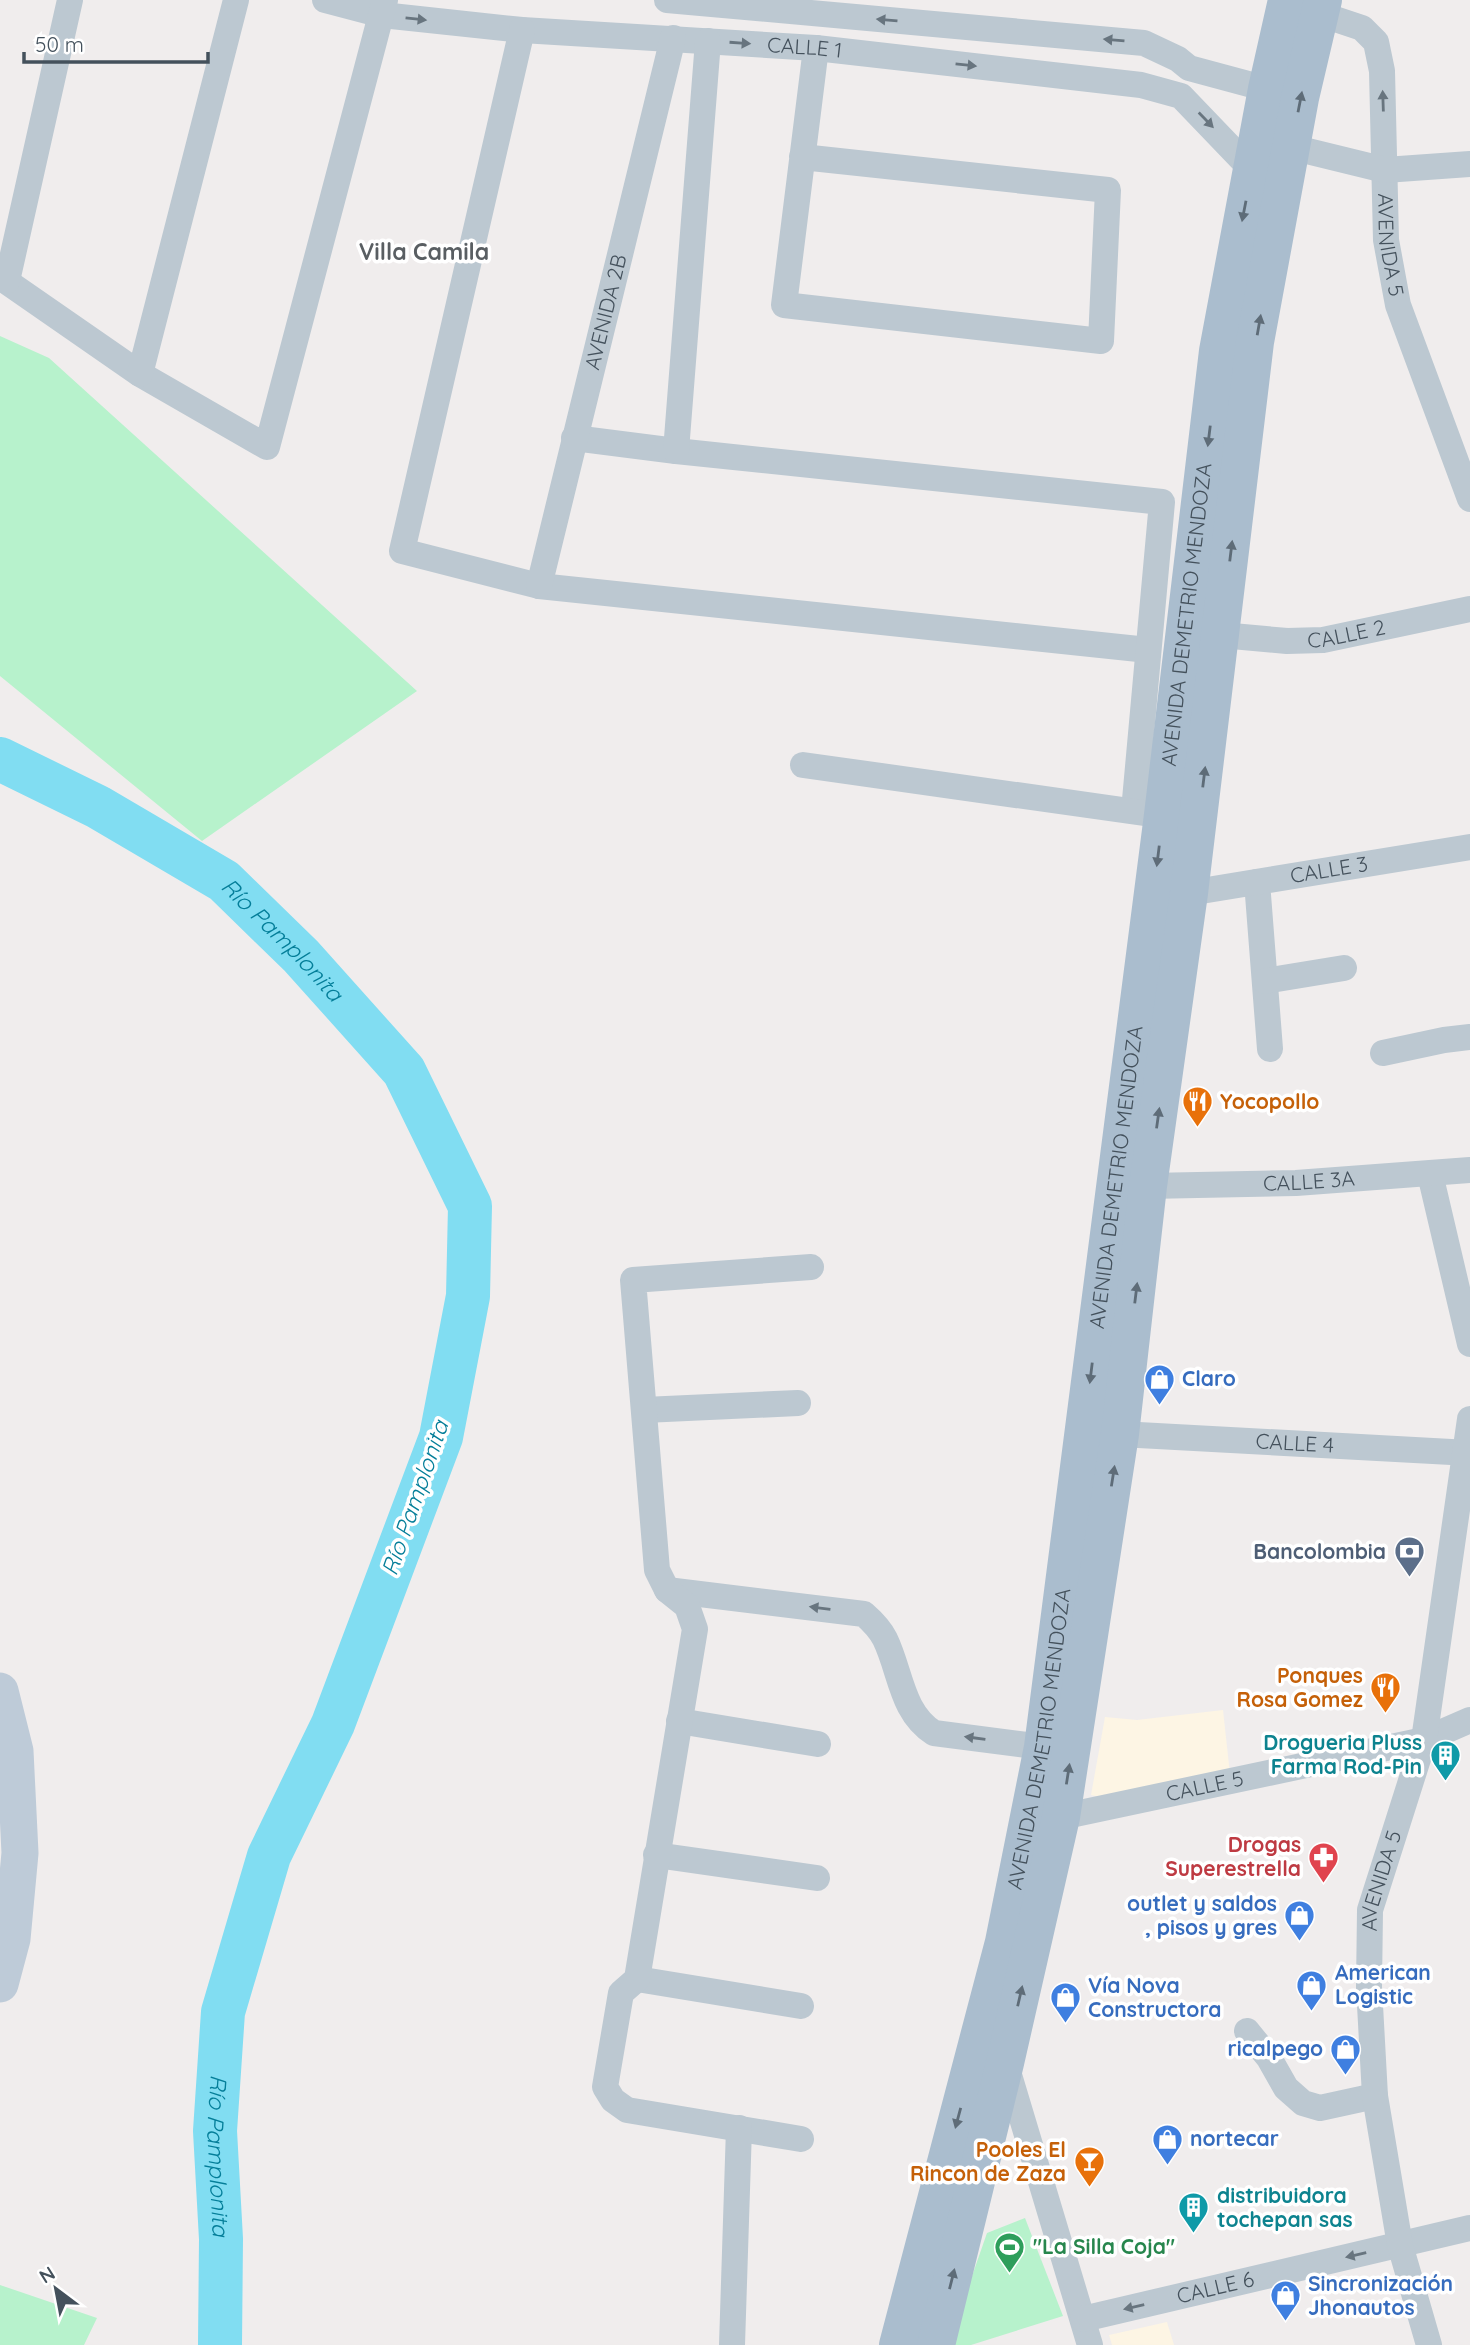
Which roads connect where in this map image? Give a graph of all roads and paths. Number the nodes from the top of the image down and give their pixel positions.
1 (70, 0) edge
2 (236, 0) edge
3 (325, 0) edge
4 (667, 0) edge
5 (1310, 5) edge
6 (384, 8) edge
7 (522, 30) junction
8 (673, 38) junction
9 (708, 41) junction
10 (816, 48) junction
11 (1189, 68) junction
12 (1266, 89) junction
13 (1181, 96) junction
14 (1291, 147) junction
15 (802, 157) junction
16 (1470, 164) edge
17 (1252, 170) junction
18 (1385, 170) junction
19 (4, 279) edge
20 (139, 374) junction
21 (574, 438) junction
22 (676, 451) junction
23 (1467, 483) edge
24 (539, 586) junction
25 (1470, 609) edge
26 (1222, 635) junction
27 (1148, 650) junction
28 (803, 765) dead end
29 (1149, 813) junction
30 (1470, 847) edge
31 (1257, 882) junction
32 (1189, 893) junction
33 (1344, 968) dead end
34 (1265, 981) junction
35 (1470, 1037) edge
36 (1270, 1049) dead end
37 (1383, 1053) dead end
38 (1470, 1170) edge
39 (1430, 1174) junction
40 (1148, 1186) junction
41 (811, 1267) dead end
42 (1470, 1344) edge
43 (798, 1403) dead end
44 (644, 1410) junction
45 (1470, 1419) edge
46 (1120, 1434) junction
47 (1467, 1453) edge
48 (667, 1590) junction
49 (0, 1691) edge
50 (679, 1721) junction
51 (1469, 1723) edge
52 (1423, 1740) junction
53 (818, 1744) dead end
54 (1043, 1747) junction
55 (1061, 1817) junction
56 (656, 1855) junction
57 (817, 1878) dead end
58 (637, 1979) junction
59 (0, 1983) edge
60 (801, 2006) dead end
61 (1247, 2031) dead end
62 (1005, 2063) junction
63 (1375, 2096) junction
64 (739, 2128) junction
65 (801, 2139) dead end
66 (1470, 2228) edge
67 (1400, 2245) junction
68 (1083, 2319) junction
69 (732, 2345) edge
70 (898, 2345) edge
71 (936, 2345) edge
72 (1090, 2345) edge
73 (1429, 2345) edge

1 - 19 street
2 - 20 street
3 - 6 street, CALLE 1
11 -> 4 street, CALLE 1
5 - 12 main road, AVENIDA DEMETRIO MENDOZA
14 -> 5 main road, AVENIDA DEMETRIO MENDOZA
18 -> 5 street, AVENIDA 5
6 -> 7 street, CALLE 1
6 - 20 street
7 - 8 street, CALLE 1
7 - 24 street
8 - 9 street, CALLE 1
8 - 21 street, AVENIDA 2B
9 -> 10 street, CALLE 1
9 - 22 street
10 -> 13 street, CALLE 1
10 - 15 street
11 - 12 street, CALLE 1
11 - 13 street
12 - 17 main road, AVENIDA DEMETRIO MENDOZA
13 -> 17 street
14 - 18 street
26 -> 14 main road, AVENIDA DEMETRIO MENDOZA
15 - 15 street
16 - 18 street
17 -> 29 main road, AVENIDA DEMETRIO MENDOZA
18 - 23 street, AVENIDA 5
19 - 20 street
21 - 22 street
21 - 24 street, AVENIDA 2B
22 - 27 street
24 - 27 street
25 - 26 street, CALLE 2
32 -> 26 main road, AVENIDA DEMETRIO MENDOZA
27 - 29 street
28 - 29 street
29 -> 54 main road, AVENIDA DEMETRIO MENDOZA
30 - 31 street, CALLE 3
31 - 32 street, CALLE 3
31 - 34 street
40 -> 32 main road, AVENIDA DEMETRIO MENDOZA
33 - 34 street
34 - 36 street
35 - 37 street
38 - 39 street, CALLE 3A
39 - 40 street, CALLE 3A
39 - 42 street
46 -> 40 main road, AVENIDA DEMETRIO MENDOZA
41 - 44 street
43 - 44 street
44 - 48 street
45 - 47 street, AVENIDA 5
46 - 47 street, CALLE 4
55 -> 46 main road, AVENIDA DEMETRIO MENDOZA
47 - 52 street, AVENIDA 5
48 - 50 street
54 -> 48 street
49 - 59 main road
50 - 53 street
50 - 56 street
51 - 52 street, CALLE 5
52 - 55 street, CALLE 5
52 - 63 street, AVENIDA 5
54 -> 70 main road, AVENIDA DEMETRIO MENDOZA
62 -> 55 main road, AVENIDA DEMETRIO MENDOZA
56 - 57 street
56 - 58 street
58 - 60 street
58 - 64 street
61 - 63 street
62 - 68 street
71 -> 62 main road, AVENIDA DEMETRIO MENDOZA
63 - 67 street, AVENIDA 5
64 - 65 street
64 - 69 street
66 - 67 street, CALLE 6
67 -> 68 street, CALLE 6
67 - 73 street, AVENIDA 5
68 - 72 street

